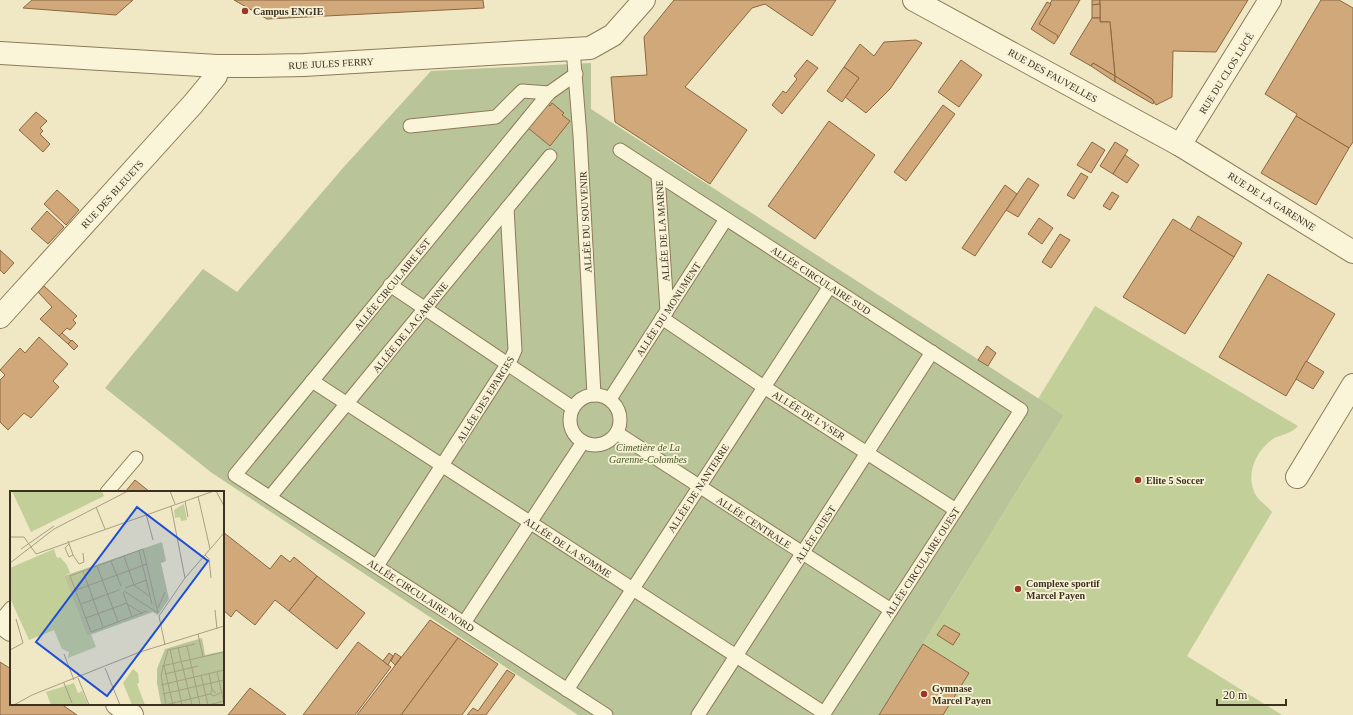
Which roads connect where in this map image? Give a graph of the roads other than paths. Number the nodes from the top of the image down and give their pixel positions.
1 (644, 0) edge
2 (914, 0) edge
3 (1270, 0) edge
4 (573, 49) junction
5 (0, 53) edge
6 (217, 66) junction
7 (576, 74) junction
8 (549, 93) junction
9 (410, 126) dead end
10 (1186, 148) junction
11 (620, 150) dead end
12 (550, 156) dead end
13 (658, 175) junction
14 (507, 208) junction
15 (726, 218) junction
16 (1353, 252) edge
17 (390, 285) junction
18 (830, 286) junction
19 (425, 308) junction
20 (665, 315) junction
21 (0, 317) edge
22 (932, 352) junction
23 (508, 364) junction
24 (312, 381) junction
25 (1353, 385) edge
26 (764, 387) junction
27 (594, 395) junction
28 (610, 399) junction
29 (347, 403) junction
30 (573, 408) junction
31 (1021, 410) joint
32 (617, 433) junction
33 (582, 442) junction
34 (868, 452) junction
35 (136, 458) dead end
36 (442, 465) junction
37 (235, 475) joint
38 (1296, 477) dead end
39 (699, 487) junction
40 (109, 491) edge
41 (270, 497) junction
42 (956, 510) junction
43 (529, 522) junction
44 (803, 553) junction
45 (377, 566) junction
46 (633, 589) junction
47 (10, 609) edge
48 (891, 610) junction
49 (0, 622) edge
50 (464, 623) junction
51 (10, 629) edge
52 (736, 656) junction
53 (567, 690) junction
54 (118, 705) edge
55 (823, 714) edge
56 (132, 715) edge
57 (606, 715) edge
58 (698, 715) edge

1 - 4 street, RUE JULES FERRY
2 - 10 street, RUE DES FAUVELLES
3 - 10 street, RUE DU CLOS LUCÉ
4 - 6 street, RUE JULES FERRY
4 - 7 lane, ALLÉE DU SOUVENIR
5 - 6 street, RUE JULES FERRY
6 - 21 street, RUE DES BLEUETS
7 - 8 lane, ALLÉE CIRCULAIRE EST
7 - 27 lane, ALLÉE DU SOUVENIR
8 - 9 lane
8 - 17 lane, ALLÉE CIRCULAIRE EST
10 - 16 street, RUE DE LA GARENNE
11 - 13 lane, ALLÉE CIRCULAIRE SUD
12 - 14 lane, ALLÉE DE LA GARENNE
13 - 15 lane, ALLÉE CIRCULAIRE SUD
13 - 20 lane, ALLÉE DE LA MARNE
14 - 19 lane, ALLÉE DE LA GARENNE
14 - 23 lane, ALLÉE DES EPARGES
15 - 18 lane, ALLÉE CIRCULAIRE SUD
15 - 20 lane, ALLÉE DU MONUMENT
17 - 19 lane
17 - 24 lane, ALLÉE CIRCULAIRE EST
18 - 22 lane, ALLÉE CIRCULAIRE SUD
18 - 26 lane, ALLÉE DE NANTERRE
19 - 23 lane
19 - 29 lane, ALLÉE DE LA GARENNE
20 - 26 lane, ALLÉE DE L'YSER
20 - 28 lane, ALLÉE DU MONUMENT
22 - 31 lane, ALLÉE CIRCULAIRE SUD
22 - 34 lane, ALLÉE OUEST
23 - 30 lane
23 - 36 lane, ALLÉE DES EPARGES
24 - 29 lane, ALLÉE DE LA SOMME
24 - 37 lane, ALLÉE CIRCULAIRE EST
25 - 38 street
26 - 34 lane, ALLÉE DE L'YSER
26 - 39 lane, ALLÉE DE NANTERRE
27 - 28 lane
27 - 30 lane
28 - 32 lane
29 - 36 lane, ALLÉE DE LA SOMME
29 - 41 lane, ALLÉE DE LA GARENNE
30 - 33 lane
31 - 42 lane, ALLÉE CIRCULAIRE OUEST
32 - 33 lane
32 - 39 lane, ALLÉE CENTRALE
33 - 43 lane
34 - 42 lane, ALLÉE DE L'YSER
34 - 44 lane, ALLÉE OUEST
35 - 40 lane
36 - 43 lane, ALLÉE DE LA SOMME
36 - 45 lane, ALLÉE DES EPARGES
37 - 41 lane, ALLÉE CIRCULAIRE NORD
39 - 44 lane, ALLÉE CENTRALE
39 - 46 lane, ALLÉE DE NANTERRE
41 - 45 lane, ALLÉE CIRCULAIRE NORD
42 - 48 lane, ALLÉE CIRCULAIRE OUEST
43 - 46 lane, ALLÉE DE LA SOMME
43 - 50 lane
44 - 48 lane, ALLÉE CENTRALE
44 - 52 lane, ALLÉE OUEST
45 - 50 lane, ALLÉE CIRCULAIRE NORD
46 - 52 lane, ALLÉE DE LA SOMME
46 - 53 lane, ALLÉE DE NANTERRE
47 - 49 lane
48 - 55 lane, ALLÉE CIRCULAIRE OUEST
49 - 51 street
50 - 53 lane, ALLÉE CIRCULAIRE NORD
52 - 55 lane, ALLÉE DE LA SOMME
52 - 58 lane, ALLÉE OUEST
53 - 57 lane, ALLÉE CIRCULAIRE NORD
54 - 56 street

